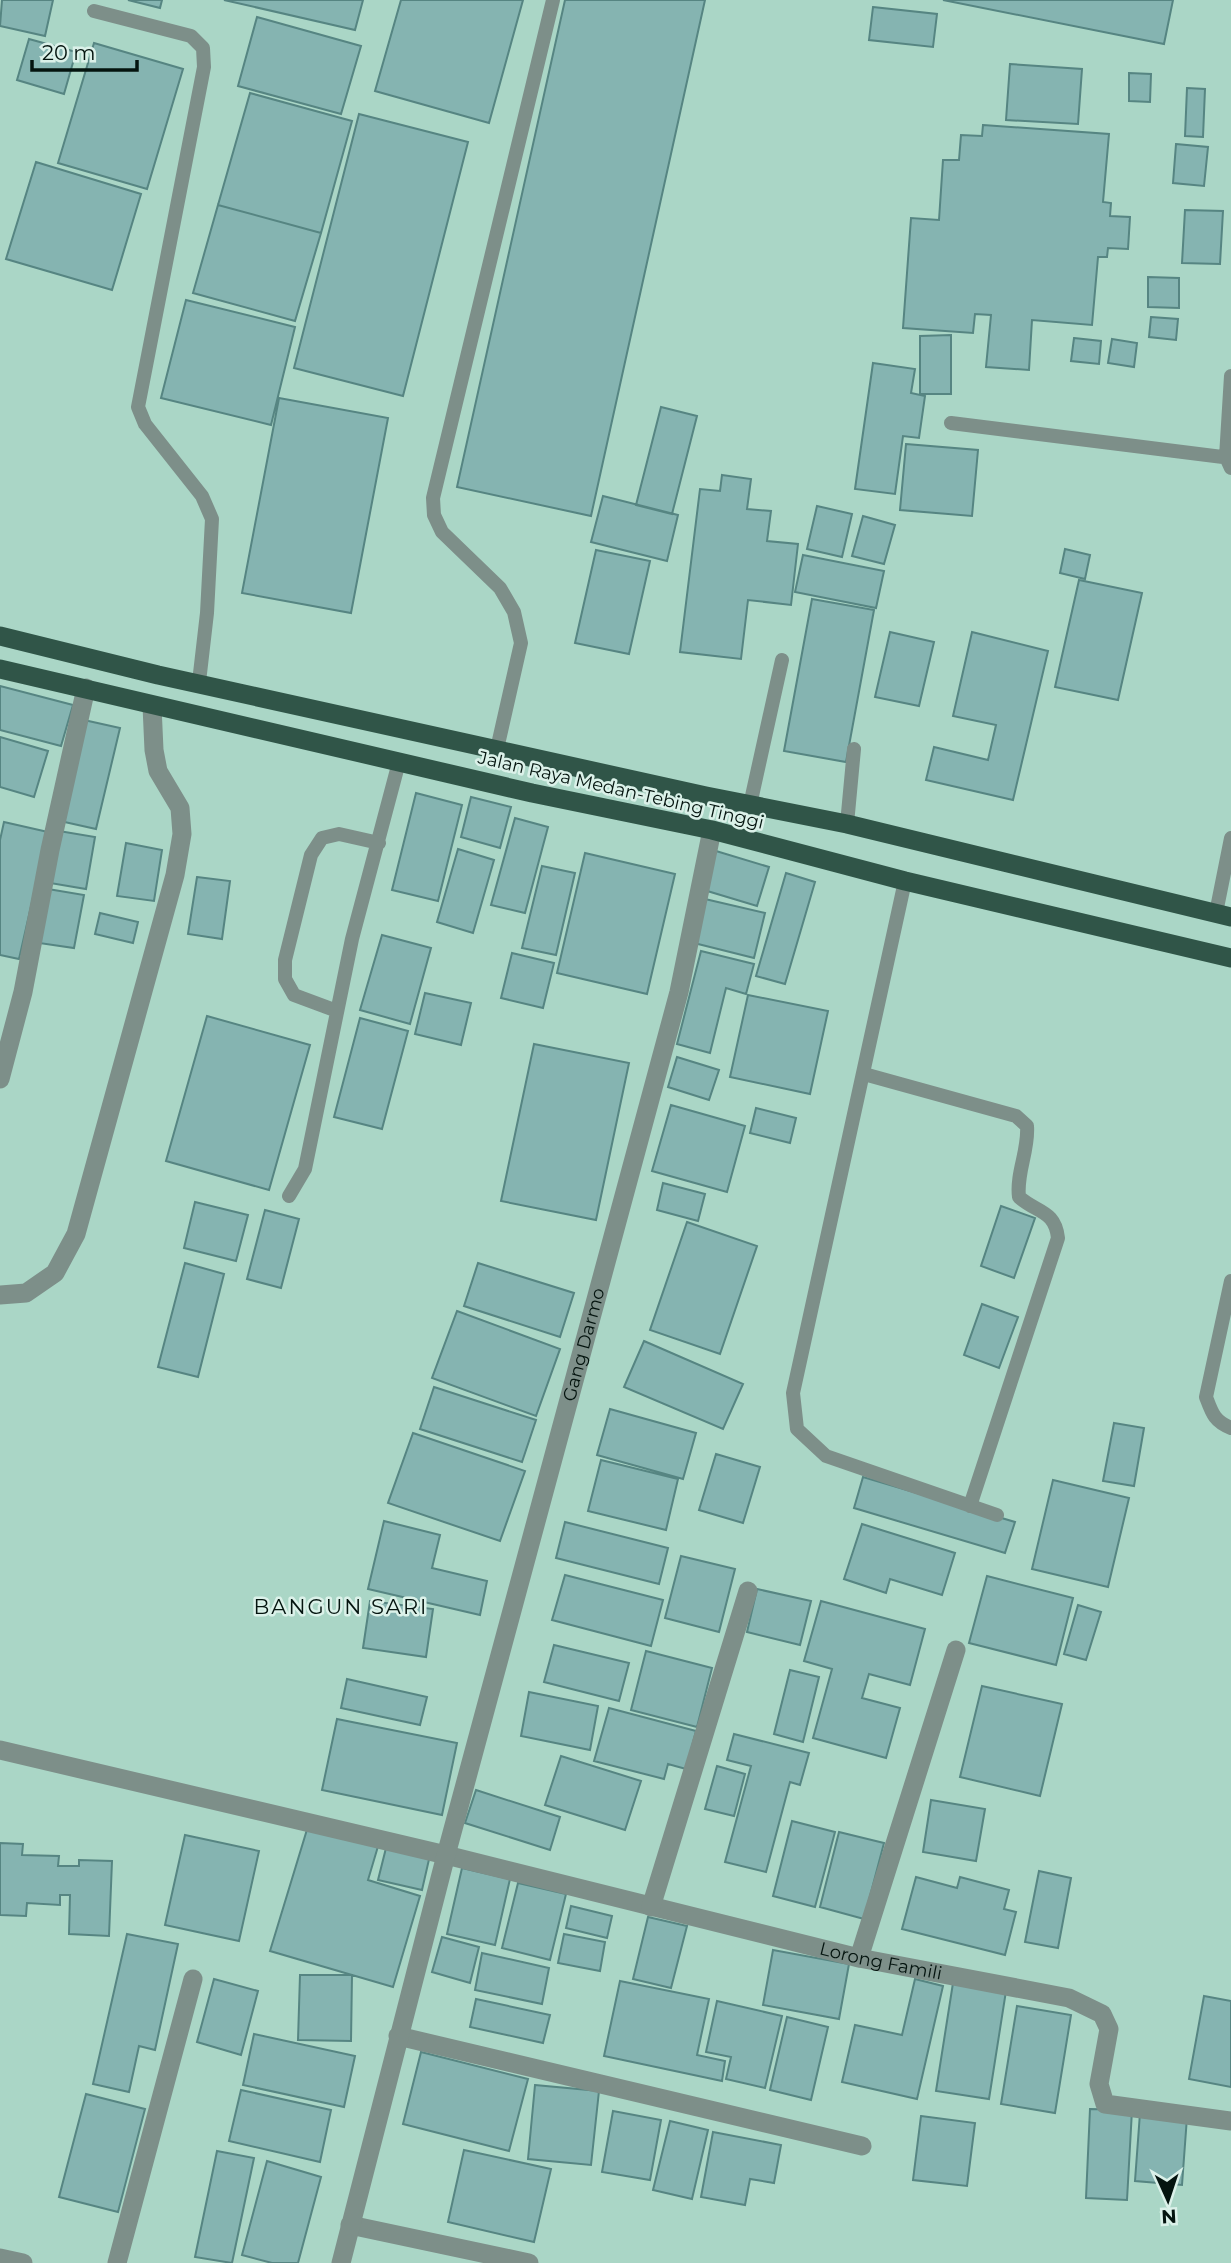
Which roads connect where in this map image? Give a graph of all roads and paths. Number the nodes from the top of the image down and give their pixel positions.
1 (553, 0) edge
2 (94, 11) dead end
3 (1231, 376) edge
4 (951, 423) dead end
5 (1229, 461) edge
6 (0, 636) edge
7 (782, 660) dead end
8 (0, 669) edge
9 (199, 682) junction
10 (86, 688) junction
11 (152, 706) junction
12 (497, 749) junction
13 (854, 749) dead end
14 (399, 762) junction
15 (750, 805) junction
16 (847, 824) junction
17 (712, 830) junction
18 (1231, 838) edge
19 (379, 843) junction
20 (905, 881) junction
21 (1224, 915) edge
22 (1231, 958) edge
23 (337, 1011) junction
24 (864, 1074) junction
25 (0, 1079) edge
26 (289, 1196) dead end
27 (1231, 1281) edge
28 (0, 1295) edge
29 (1231, 1428) edge
30 (970, 1506) junction
31 (997, 1516) dead end
32 (748, 1591) dead end
33 (956, 1650) dead end
34 (0, 1750) edge
35 (446, 1855) junction
36 (651, 1907) junction
37 (859, 1958) junction
38 (193, 1979) dead end
39 (398, 2036) junction
40 (1231, 2121) edge
41 (862, 2146) dead end
42 (350, 2225) junction
43 (0, 2258) edge
44 (23, 2263) edge
45 (117, 2263) edge
46 (341, 2263) edge
47 (529, 2263) edge

1 - 12 lane
2 - 9 lane
3 - 5 lane
4 - 5 lane
6 - 9 highway, Jalan Raya Medan-Tebing Tinggi
7 - 15 lane
8 - 10 highway, Jalan Raya Medan-Tebing Tinggi
9 - 12 highway, Jalan Raya Medan-Tebing Tinggi
10 - 11 highway, Jalan Raya Medan-Tebing Tinggi
10 - 25 street
11 - 14 highway, Jalan Raya Medan-Tebing Tinggi
11 - 28 street
12 - 15 highway, Jalan Raya Medan-Tebing Tinggi
13 - 16 lane
14 - 17 highway, Jalan Raya Medan-Tebing Tinggi
14 - 19 lane
15 - 16 highway, Jalan Raya Medan-Tebing Tinggi
16 - 21 highway, Jalan Raya Medan-Tebing Tinggi
17 - 20 highway, Jalan Raya Medan-Tebing Tinggi
17 - 35 street, Gang Darmo
18 - 21 lane
19 - 23 lane
19 - 23 lane
20 - 22 highway, Jalan Raya Medan-Tebing Tinggi
20 - 24 lane
23 - 26 lane
24 - 30 lane
24 - 30 lane
27 - 29 lane
30 - 31 lane
32 - 36 street
33 - 37 street
34 - 35 street, Lorong Famili
35 - 36 street, Lorong Famili
35 - 39 street, Gang Darmo
36 - 37 street, Lorong Famili
37 - 40 street, Lorong Famili
38 - 45 street
39 - 41 street
39 - 42 street, Gang Darmo
42 - 46 street, Gang Darmo
42 - 47 street
43 - 44 street

